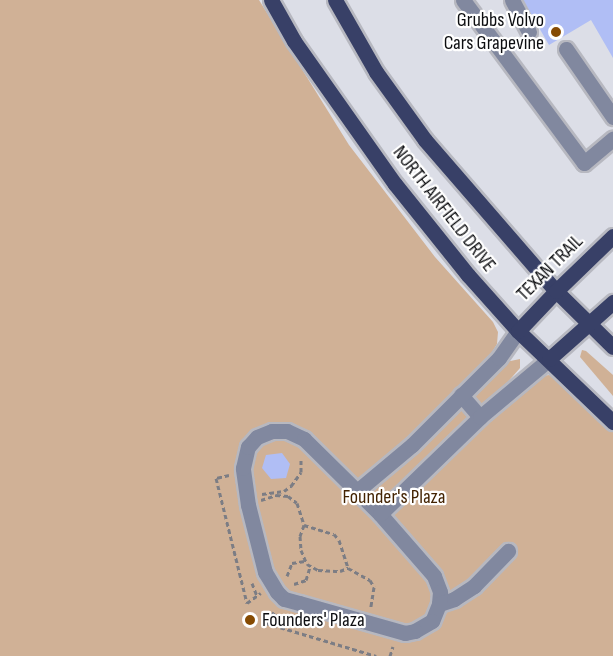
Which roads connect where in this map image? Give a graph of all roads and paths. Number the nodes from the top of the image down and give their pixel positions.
1 (271, 0) edge
2 (335, 0) edge
3 (463, 0) edge
4 (512, 0) edge
5 (529, 32) dead end
6 (566, 49) dead end
7 (613, 117) edge
8 (613, 139) edge
9 (613, 236) edge
10 (556, 291) junction
11 (613, 302) edge
12 (591, 325) junction
13 (518, 331) junction
14 (613, 347) edge
15 (549, 359) junction
16 (461, 395) junction
17 (480, 417) junction
18 (613, 422) edge
19 (412, 445) junction
20 (301, 455) dead end
21 (430, 466) junction
22 (230, 474) dead end
23 (357, 491) junction
24 (262, 494) dead end
25 (248, 505) junction
26 (380, 514) junction
27 (304, 525) junction
28 (508, 551) dead end
29 (305, 561) junction
30 (310, 567) junction
31 (348, 568) junction
32 (251, 582) dead end
33 (257, 596) junction
34 (268, 601) dead end
35 (439, 604) junction
36 (275, 610) dead end
37 (272, 614) junction
38 (287, 618) dead end
39 (367, 623) junction
40 (394, 645) dead end
41 (376, 656) edge
42 (390, 656) edge

1 - 13 main road, NORTH AIRFIELD DRIVE
2 - 10 main road, NORTH AIRFIELD DRIVE
3 - 8 lane
4 - 5 lane
6 - 7 lane
9 - 10 main road, TEXAN TRAIL
10 - 12 main road, NORTH AIRFIELD DRIVE
10 - 13 main road, TEXAN TRAIL
11 - 12 main road
12 - 14 main road, NORTH AIRFIELD DRIVE
12 - 15 main road
13 - 15 main road, NORTH AIRFIELD DRIVE
13 - 16 lane
15 - 17 lane
15 - 18 main road, NORTH AIRFIELD DRIVE
16 - 17 lane
16 - 19 lane
17 - 21 lane
19 - 21 lane
19 - 23 lane
20 - 24 path
21 - 26 lane
22 - 33 path
23 - 25 lane
23 - 26 lane
25 - 27 path
25 - 39 lane
26 - 35 lane
27 - 29 path
27 - 31 path
28 - 35 lane
29 - 30 path
29 - 30 path
30 - 31 path
31 - 39 path
32 - 33 path
33 - 34 path
35 - 39 lane
36 - 37 path
37 - 38 path
37 - 41 path
40 - 42 path

